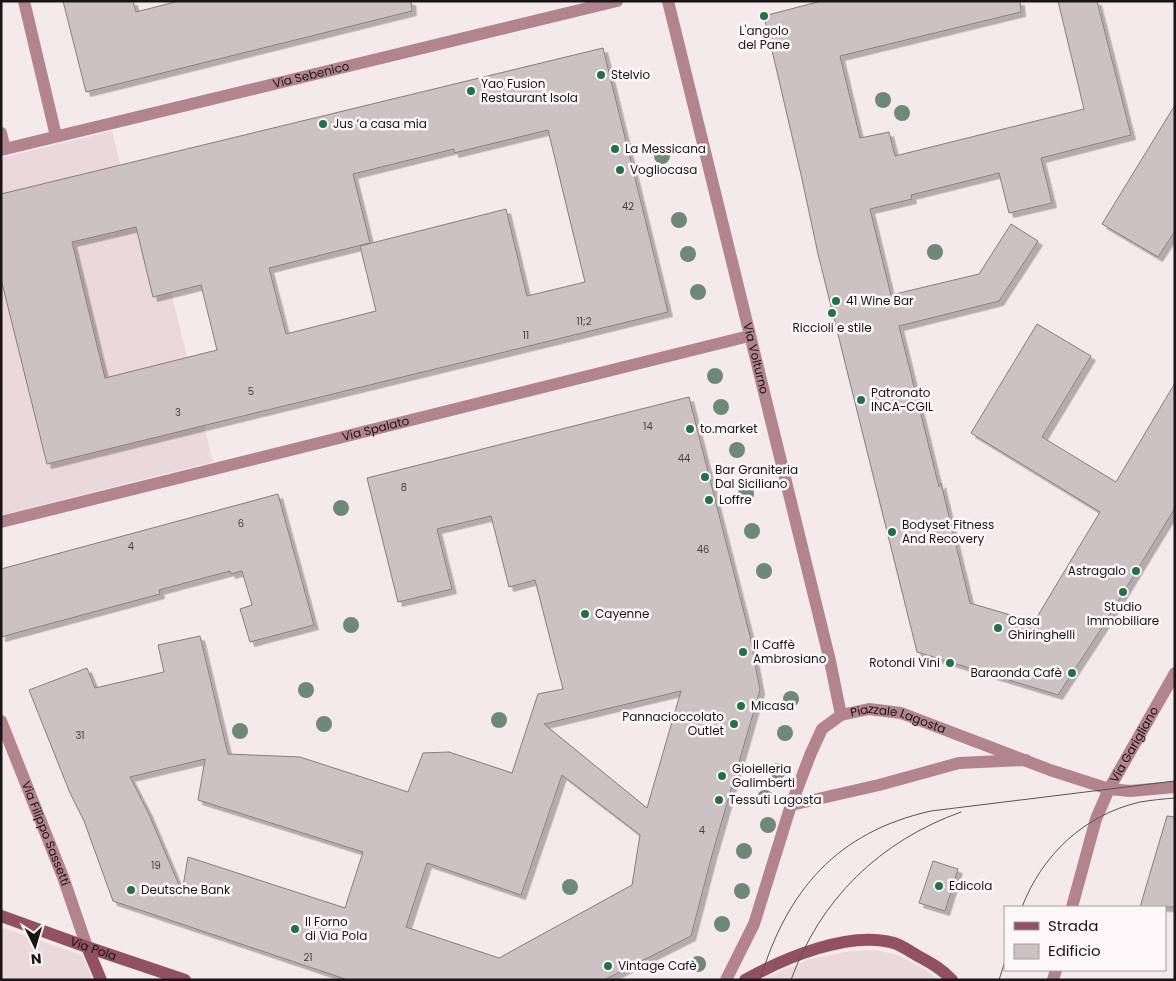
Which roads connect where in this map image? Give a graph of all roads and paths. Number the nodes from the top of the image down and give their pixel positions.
1 (24, 1) edge
2 (617, 1) edge
3 (668, 1) edge
4 (1, 133) edge
5 (56, 136) junction
6 (3, 149) edge
7 (749, 336) junction
8 (1, 522) edge
9 (1175, 673) edge
10 (842, 715) junction
11 (1, 721) edge
12 (1026, 760) junction
13 (1175, 787) edge
14 (1108, 789) junction
15 (791, 805) junction
16 (1072, 906) edge
17 (1, 916) edge
18 (88, 947) junction
19 (101, 980) edge
20 (185, 980) edge
21 (726, 980) edge
22 (745, 980) edge
23 (952, 980) edge

1 - 5 street
2 - 5 street, Via Sebenico
3 - 7 street, Via Volturno
4 - 6 street, Via Sebenico
5 - 6 street, Via Sebenico
7 - 8 street, Via Spalato
7 - 10 street, Via Volturno
9 - 14 street, Via Garigliano
10 - 12 street, Piazzale Lagosta
10 - 15 street, Piazzale Lagosta
11 - 18 street, Via Filippo Sassetti
12 - 14 street, Piazzale Lagosta
12 - 15 street, Piazzale Lagosta
13 - 14 street, Piazzale Lagosta
14 - 16 street
15 - 21 street, Piazzale Lagosta
17 - 18 street, Via Pola
18 - 19 street
18 - 20 street, Via Pola
22 - 23 street

